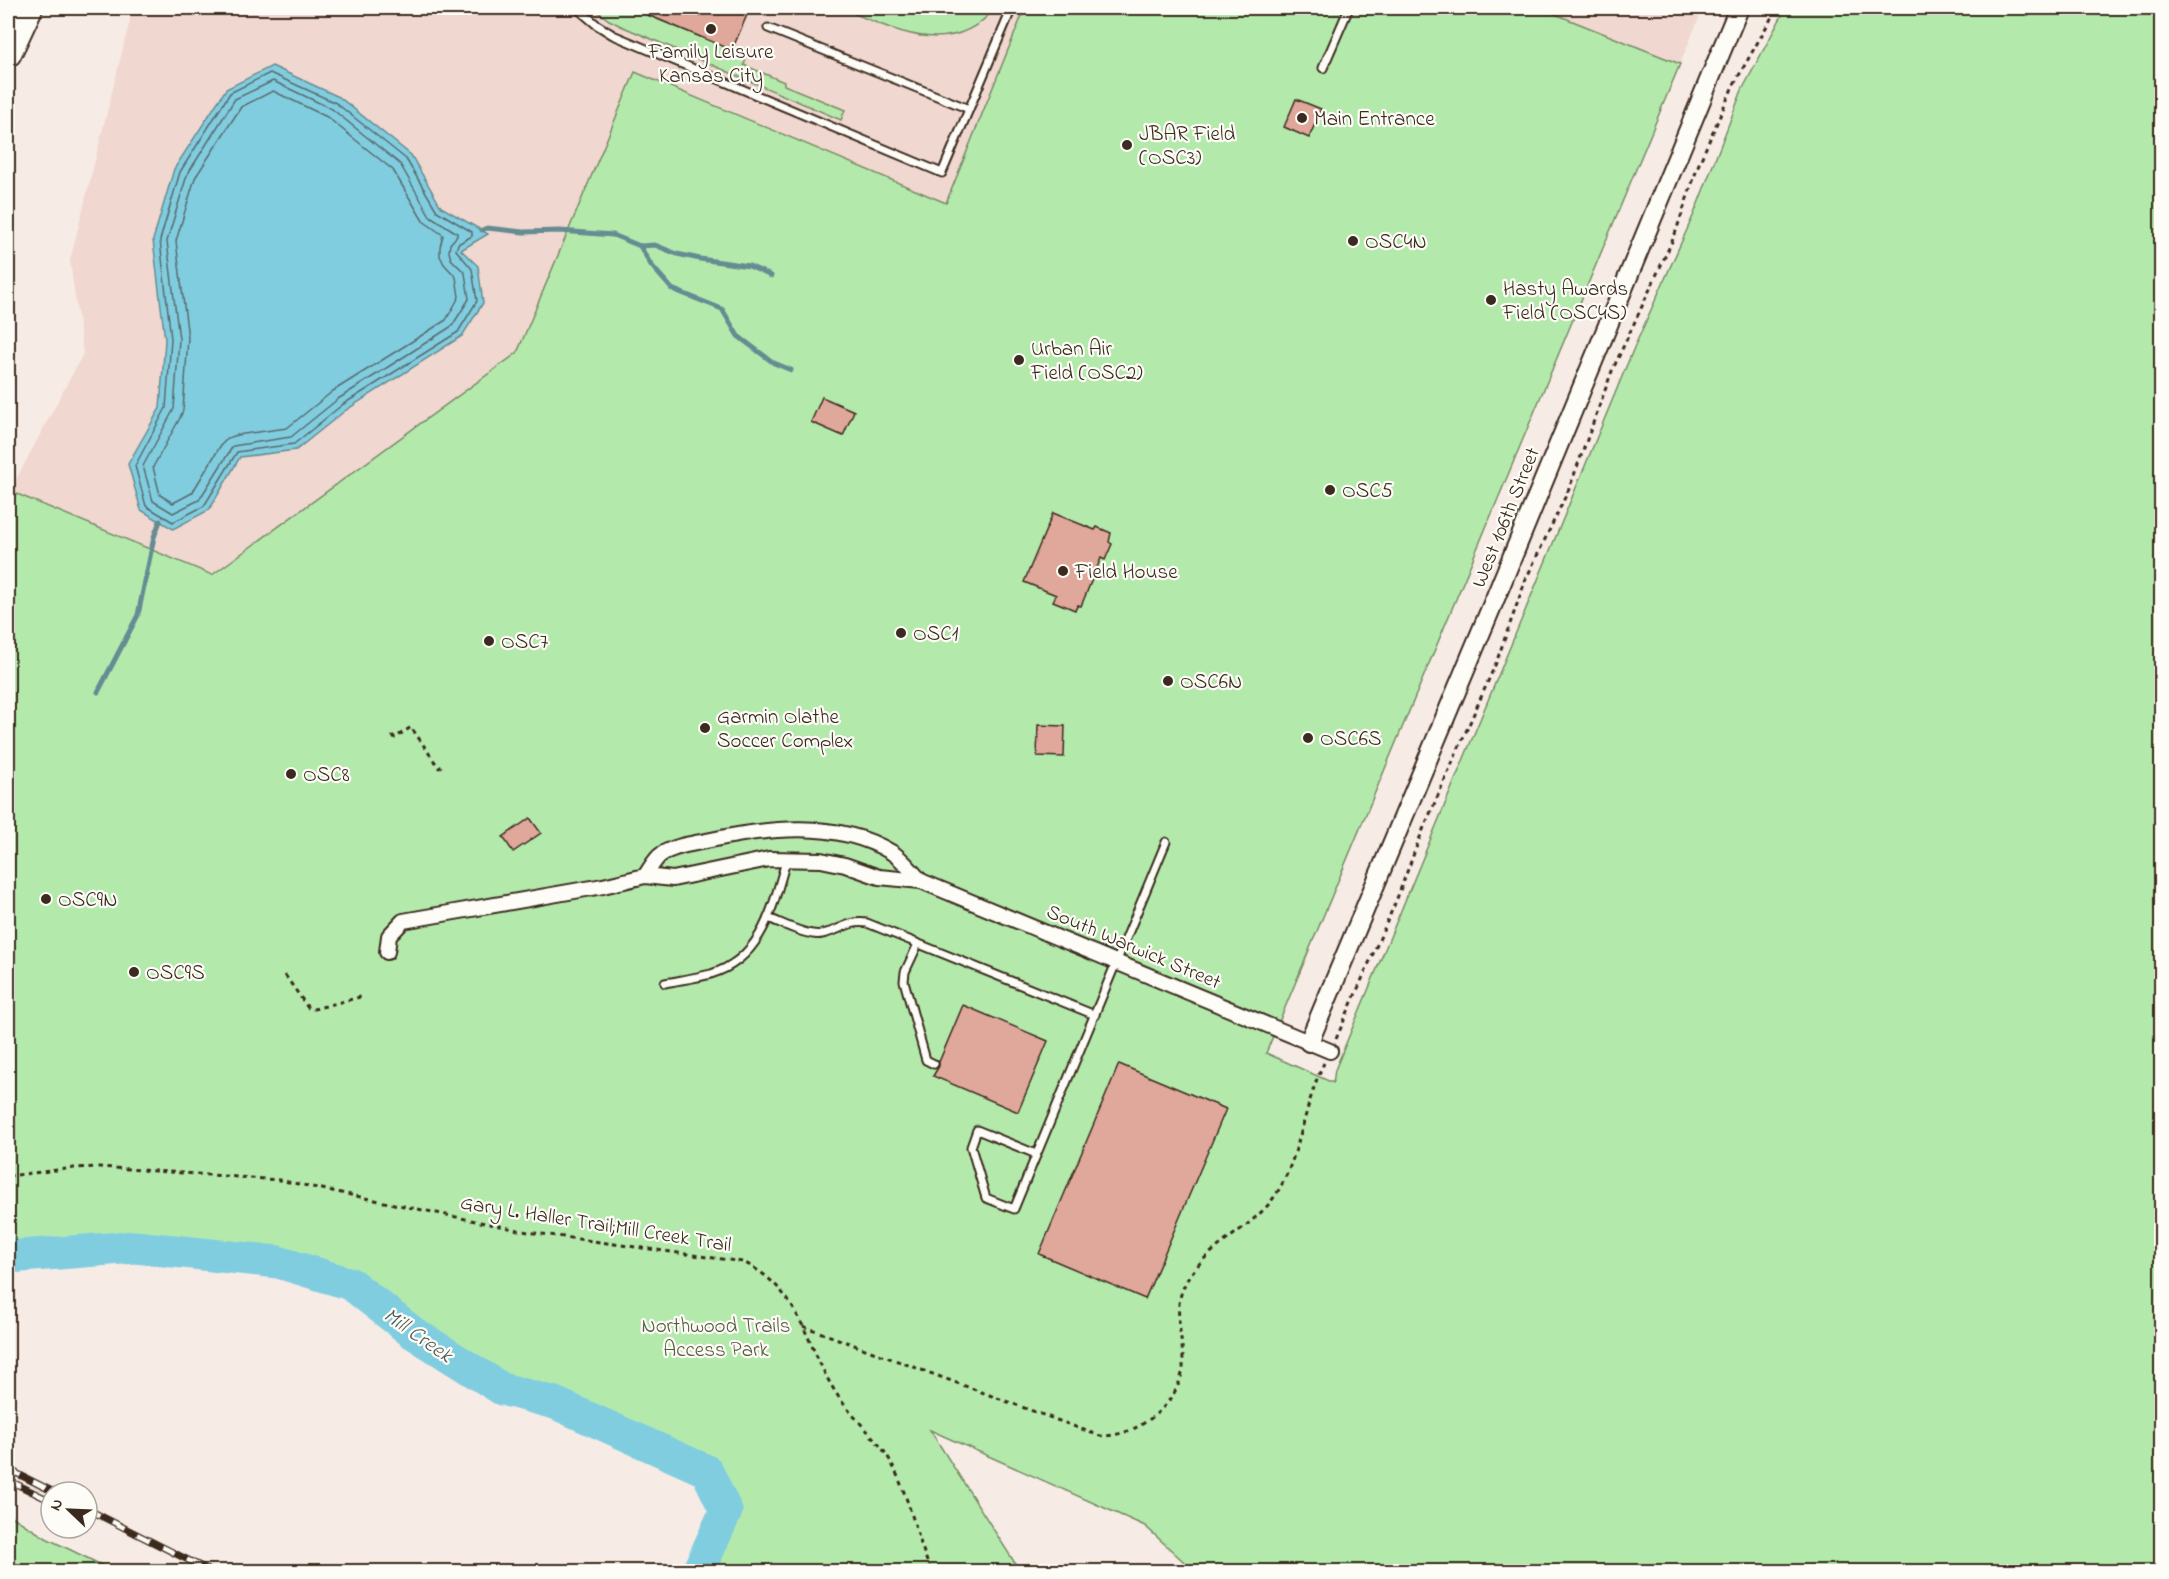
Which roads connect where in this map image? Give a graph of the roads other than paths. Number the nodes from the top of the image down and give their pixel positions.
1 (29, 8) edge
2 (577, 8) edge
3 (1012, 8) edge
4 (1349, 8) edge
5 (1739, 8) edge
6 (768, 28) dead end
7 (8, 53) edge
8 (1323, 68) dead end
9 (969, 109) junction
10 (1166, 842) dead end
11 (787, 858) junction
12 (645, 876) junction
13 (921, 881) junction
14 (768, 918) junction
15 (918, 944) junction
16 (387, 952) dead end
17 (1116, 961) junction
18 (665, 983) dead end
19 (1095, 1015) junction
20 (1309, 1042) junction
21 (1330, 1052) dead end
22 (934, 1064) dead end
23 (1036, 1154) junction

1 - 7 highway
2 - 9 lane
3 - 9 lane
4 - 8 lane
5 - 20 street, West 106th Street
6 - 9 lane
10 - 17 lane
11 - 12 street, South Warwick Street
11 - 13 street, South Warwick Street
11 - 14 lane
12 - 13 street, South Warwick Street
12 - 16 street
13 - 17 street, South Warwick Street
14 - 15 lane
14 - 18 lane
15 - 19 lane
15 - 22 lane
17 - 19 lane
17 - 20 street, South Warwick Street
19 - 23 lane
20 - 21 street, South Warwick Street
23 - 23 lane

